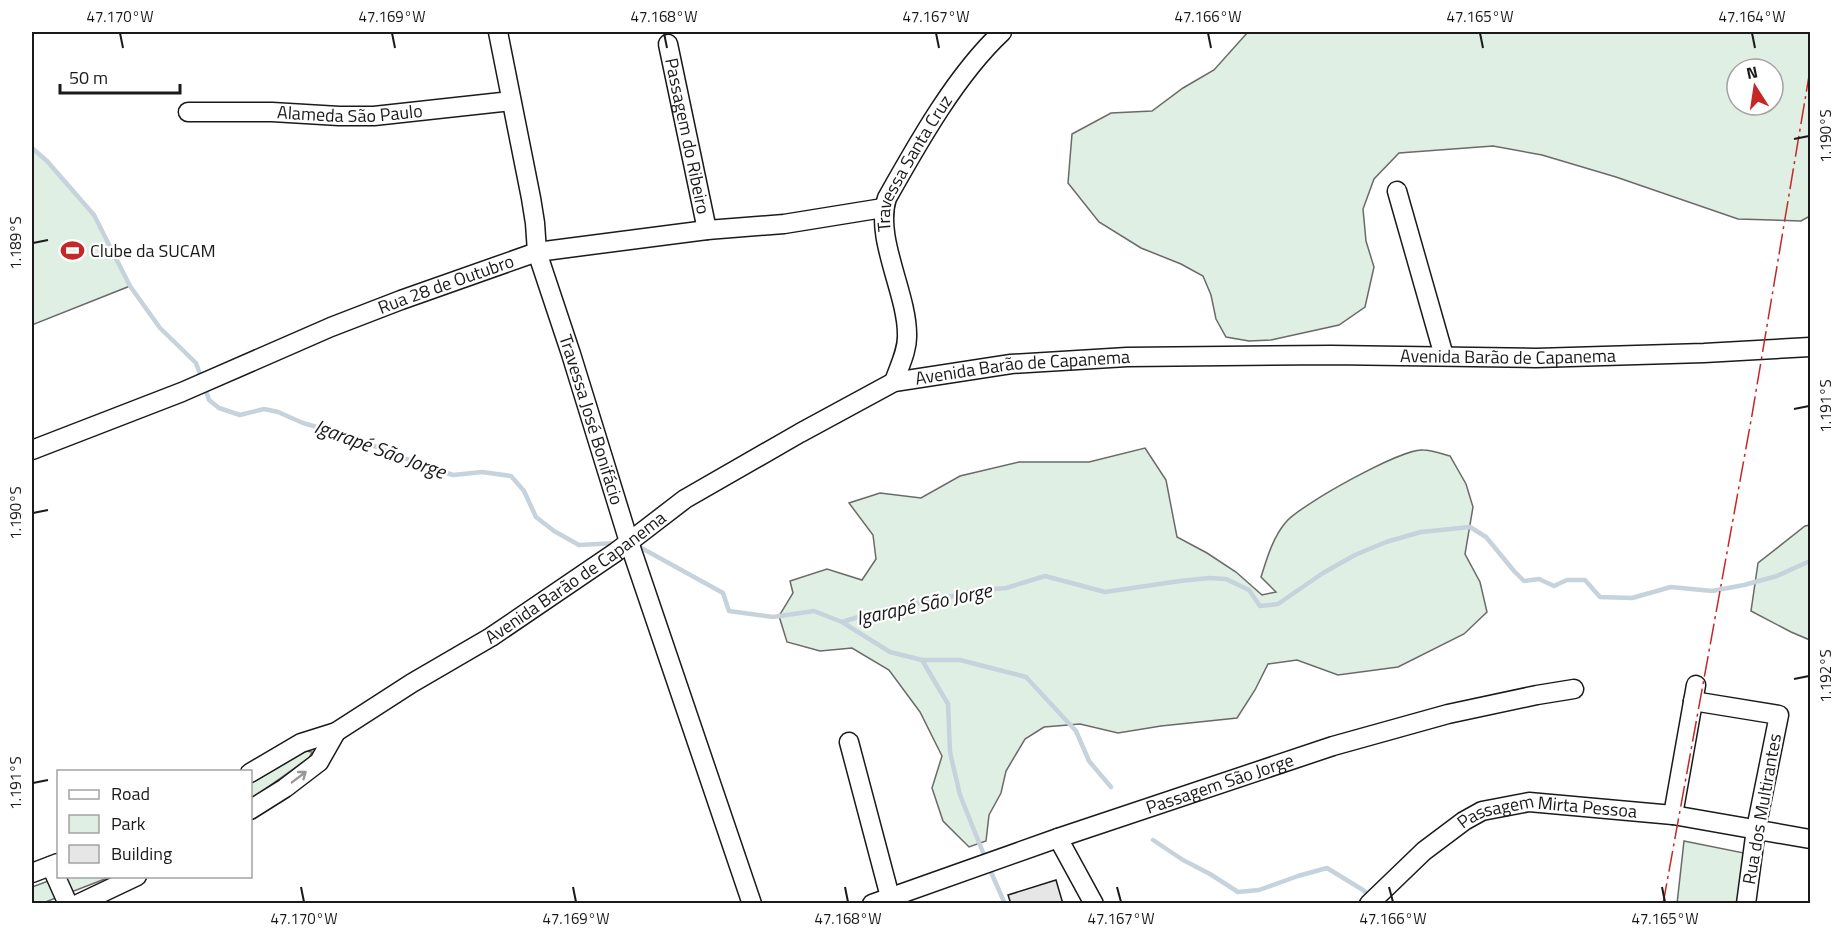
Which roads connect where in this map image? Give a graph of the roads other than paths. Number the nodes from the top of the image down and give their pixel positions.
1 (498, 32) edge
2 (1002, 32) edge
3 (668, 44) dead end
4 (511, 101) junction
5 (188, 112) dead end
6 (1397, 191) dead end
7 (883, 208) junction
8 (707, 230) junction
9 (537, 252) junction
10 (1810, 347) edge
11 (1444, 356) junction
12 (894, 382) junction
13 (32, 450) edge
14 (629, 542) junction
15 (1574, 689) dead end
16 (336, 732) junction
17 (849, 742) dead end
18 (252, 771) edge
19 (252, 809) edge
20 (1673, 815) junction
21 (1756, 829) junction
22 (1058, 837) junction
23 (1810, 839) edge
24 (55, 864) edge
25 (32, 873) edge
26 (60, 878) edge
27 (133, 878) edge
28 (890, 897) junction
29 (68, 903) edge
30 (78, 903) edge
31 (752, 903) edge
32 (872, 903) edge
33 (1094, 903) edge
34 (1369, 903) edge
35 (1746, 903) edge

1 - 4 street, Travessa José Bonifácio
2 - 7 street, Travessa Santa Cruz
3 - 8 street, Passagem do Ribeiro
4 - 5 street, Alameda São Paulo
4 - 9 street, Travessa José Bonifácio
6 - 11 street
7 - 8 street, Rua 28 de Outubro
7 - 12 street, Travessa Santa Cruz
8 - 9 street, Rua 28 de Outubro
9 - 13 street, Rua 28 de Outubro
9 - 14 street, Travessa José Bonifácio
10 - 11 street, Avenida Barão de Capanema
11 - 12 street, Avenida Barão de Capanema
12 - 14 street, Avenida Barão de Capanema
14 - 16 street, Avenida Barão de Capanema
14 - 31 street, Travessa José Bonifácio
15 - 22 street, Passagem São Jorge
16 - 18 street, Avenida Barão de Capanema
19 -> 16 street, Avenida Barão de Capanema
17 - 28 street
20 - 21 street, Passagem Mirta Pessoa
20 - 21 street, Rua dos Multirantes
20 - 34 street, Passagem Mirta Pessoa
21 - 23 street, Passagem Mirta Pessoa
21 - 35 street, Rua dos Multirantes
22 - 28 street, Passagem São Jorge
22 - 33 street
24 - 25 street
26 - 29 street
27 - 30 street
28 - 32 street, Passagem São Jorge

